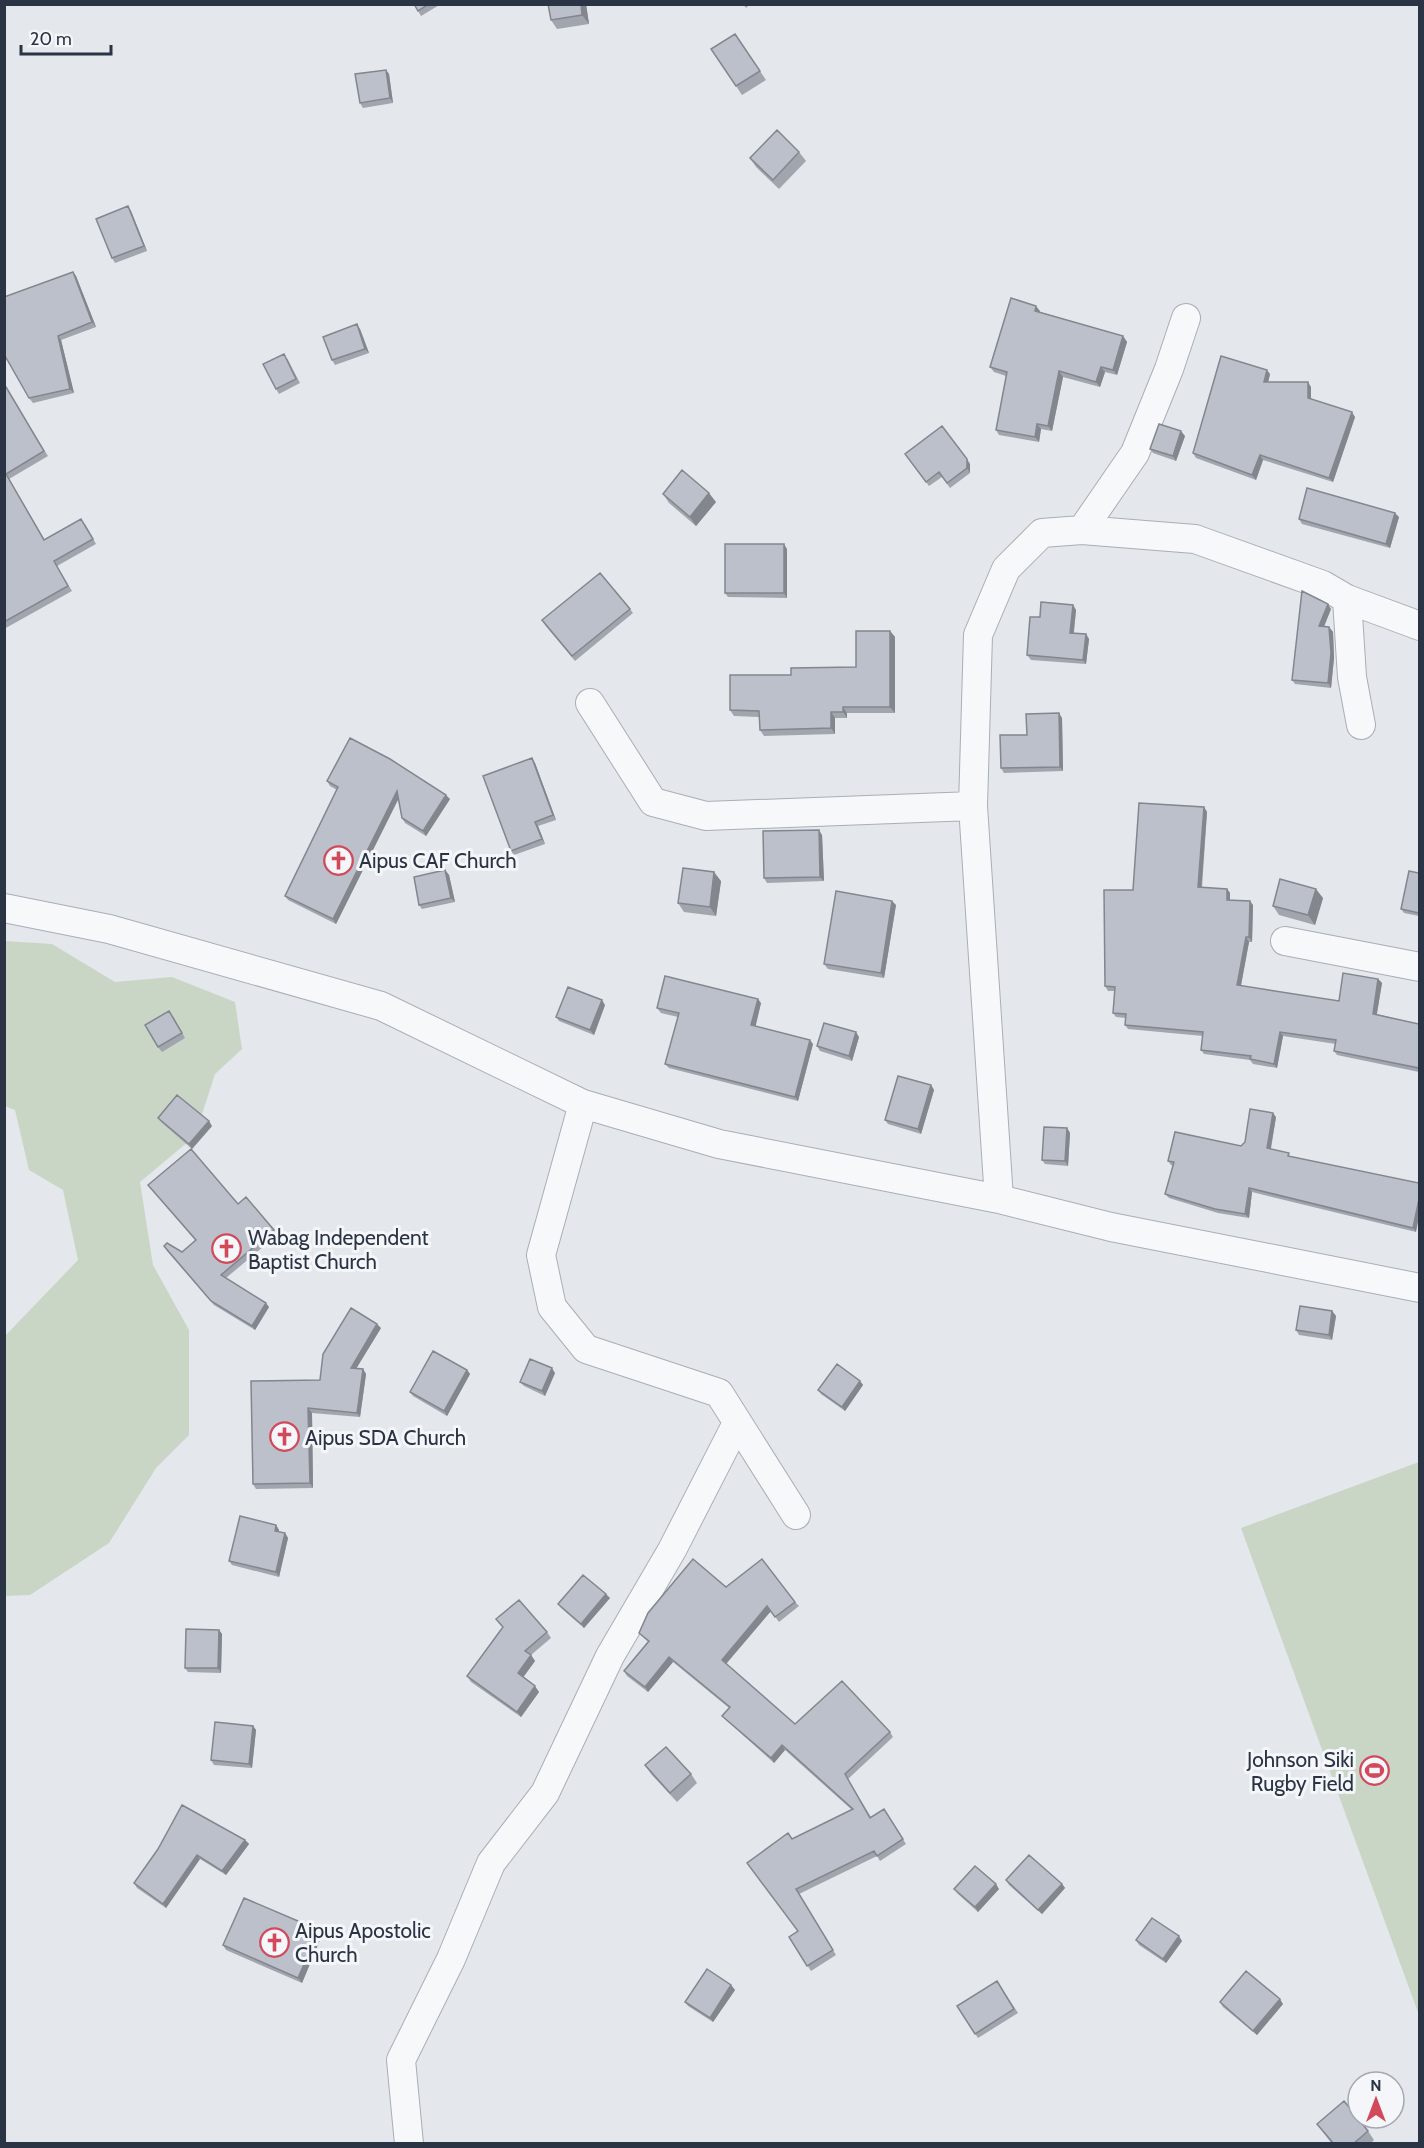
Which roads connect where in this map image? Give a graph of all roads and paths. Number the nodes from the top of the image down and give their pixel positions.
1 (1186, 318) dead end
2 (1082, 530) junction
3 (1347, 599) junction
4 (1419, 626) edge
5 (590, 702) dead end
6 (1361, 725) dead end
7 (973, 806) junction
8 (4, 908) edge
9 (1285, 941) dead end
10 (1419, 967) edge
11 (583, 1104) junction
12 (999, 1198) junction
13 (1419, 1288) edge
14 (737, 1423) junction
15 (796, 1515) dead end
16 (409, 2144) edge

1 - 2 street
2 - 3 street
2 - 7 street
3 - 4 street
3 - 6 street
5 - 7 street
7 - 12 street
8 - 11 street
9 - 10 street
11 - 12 street
11 - 14 street
12 - 13 street
14 - 15 street
14 - 16 street

